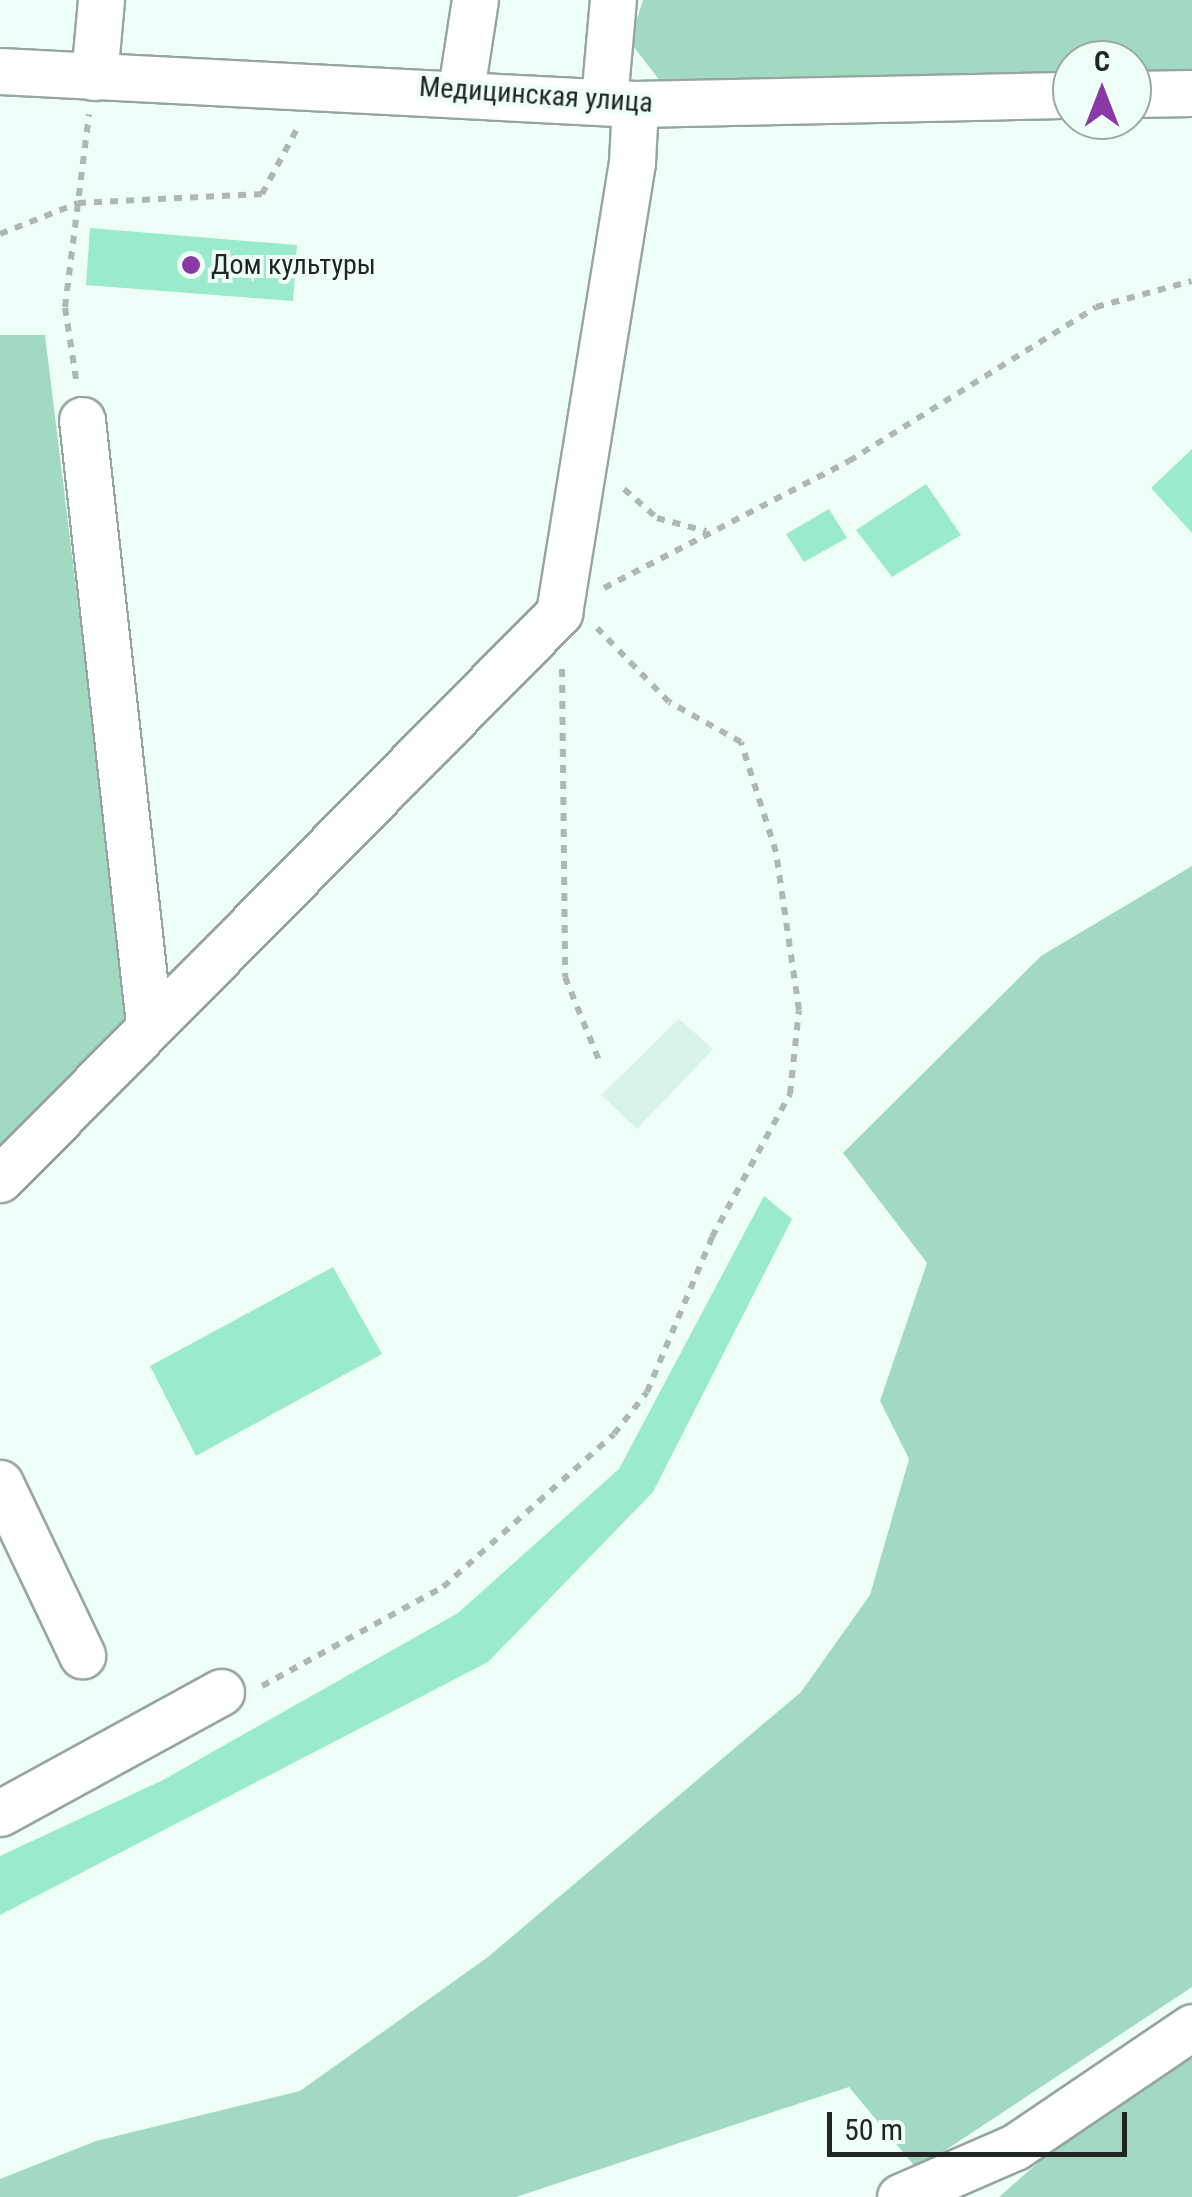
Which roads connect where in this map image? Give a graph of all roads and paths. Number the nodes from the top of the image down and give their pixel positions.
1 (101, 0) edge
2 (475, 0) edge
3 (613, 0) edge
4 (0, 71) edge
5 (94, 77) junction
6 (324, 82) junction
7 (461, 90) junction
8 (1192, 93) edge
9 (1152, 94) edge
10 (1052, 95) edge
11 (619, 102) junction
12 (78, 204) junction
13 (0, 234) edge
14 (1192, 281) edge
15 (82, 420) joint
16 (559, 613) junction
17 (149, 1024) junction
18 (601, 1065) dead end
19 (0, 1179) edge
20 (0, 1483) edge
21 (82, 1655) dead end
22 (222, 1692) joint
23 (0, 1813) edge
24 (1192, 2027) edge
25 (900, 2197) edge

1 - 5 street
2 - 7 street
3 - 11 street
4 - 5 street, Медицинская улица
5 - 6 street, Медицинская улица
5 - 12 path
6 - 7 street, Медицинская улица
6 - 12 path
7 - 11 street, Медицинская улица
8 - 9 street
10 - 11 street, Медицинская улица
11 - 16 street
12 - 13 path
12 - 15 path
14 - 16 path
15 - 17 street
16 - 17 street
16 - 18 path
16 - 22 path
17 - 19 street
20 - 21 street
22 - 23 street
24 - 25 street

